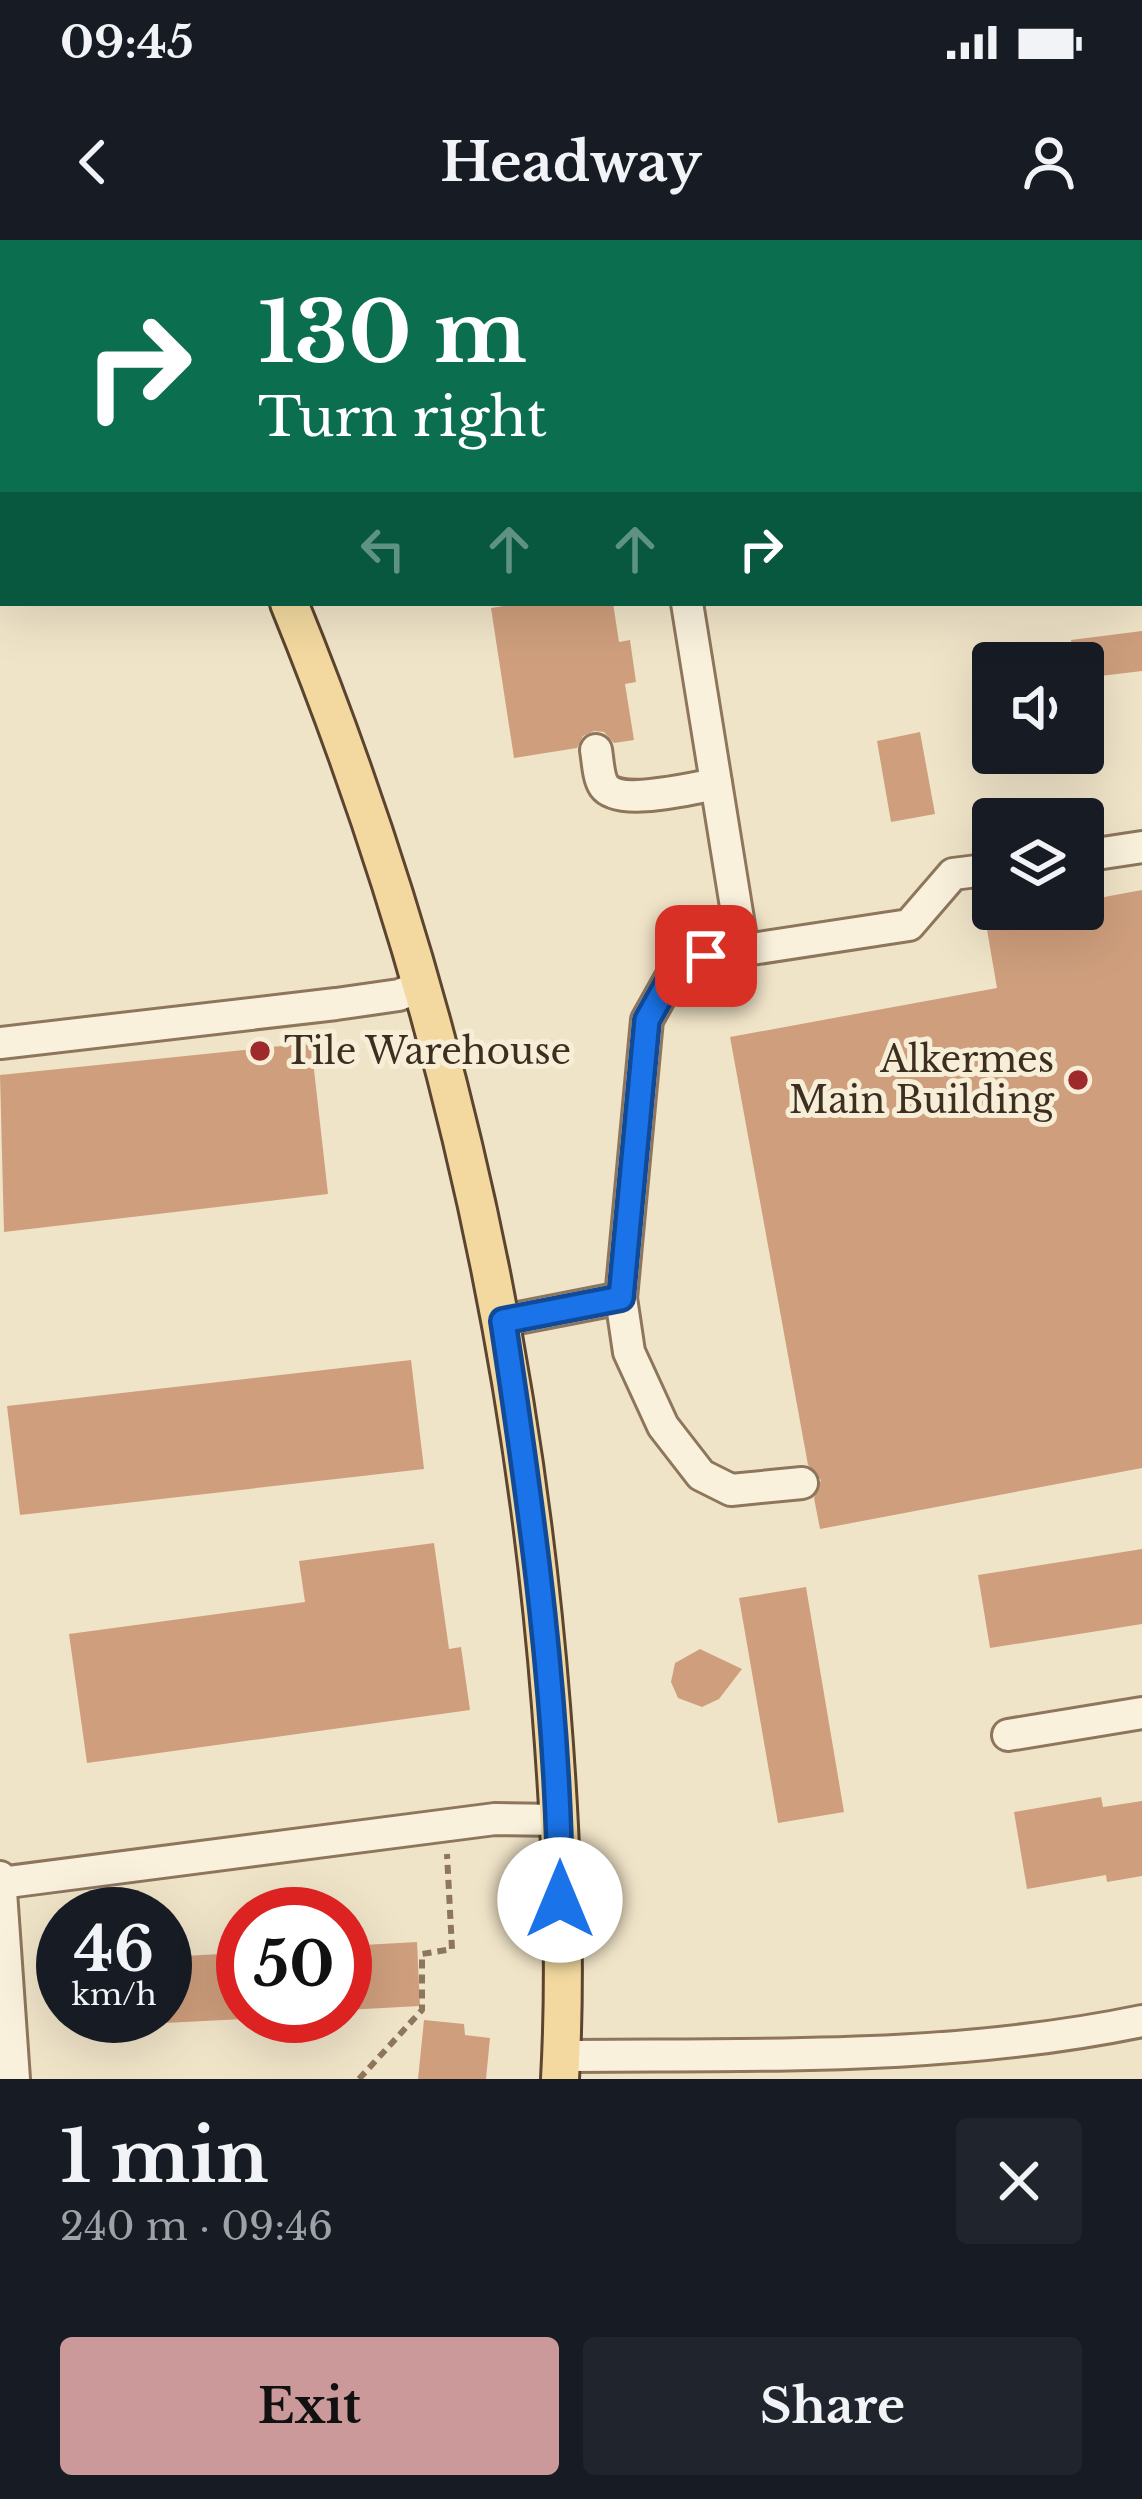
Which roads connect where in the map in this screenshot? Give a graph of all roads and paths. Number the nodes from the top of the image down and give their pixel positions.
1 (291, 606) edge
2 (687, 606) edge
3 (596, 750) dead end
4 (716, 784) junction
5 (1142, 848) edge
6 (1104, 853) edge
7 (972, 872) edge
8 (743, 950) junction
9 (423, 986) junction
10 (0, 1042) edge
11 (621, 1298) junction
12 (503, 1321) junction
13 (802, 1483) dead end
14 (1142, 1713) edge
15 (1008, 1735) dead end
16 (560, 1820) junction
17 (446, 1826) junction
18 (0, 1880) edge
19 (1142, 2021) edge
20 (560, 2068) edge
21 (14, 2079) edge
22 (359, 2079) edge

1 - 9 main road
2 - 4 street
3 - 4 street
4 - 8 street
5 - 6 street
7 - 8 street
8 - 11 street
9 - 10 street
9 - 12 main road
11 - 12 street
11 - 13 street
12 - 16 main road
14 - 15 street
16 - 17 street
16 - 20 main road
17 - 18 street
17 - 22 path
18 - 21 street
19 - 20 street

